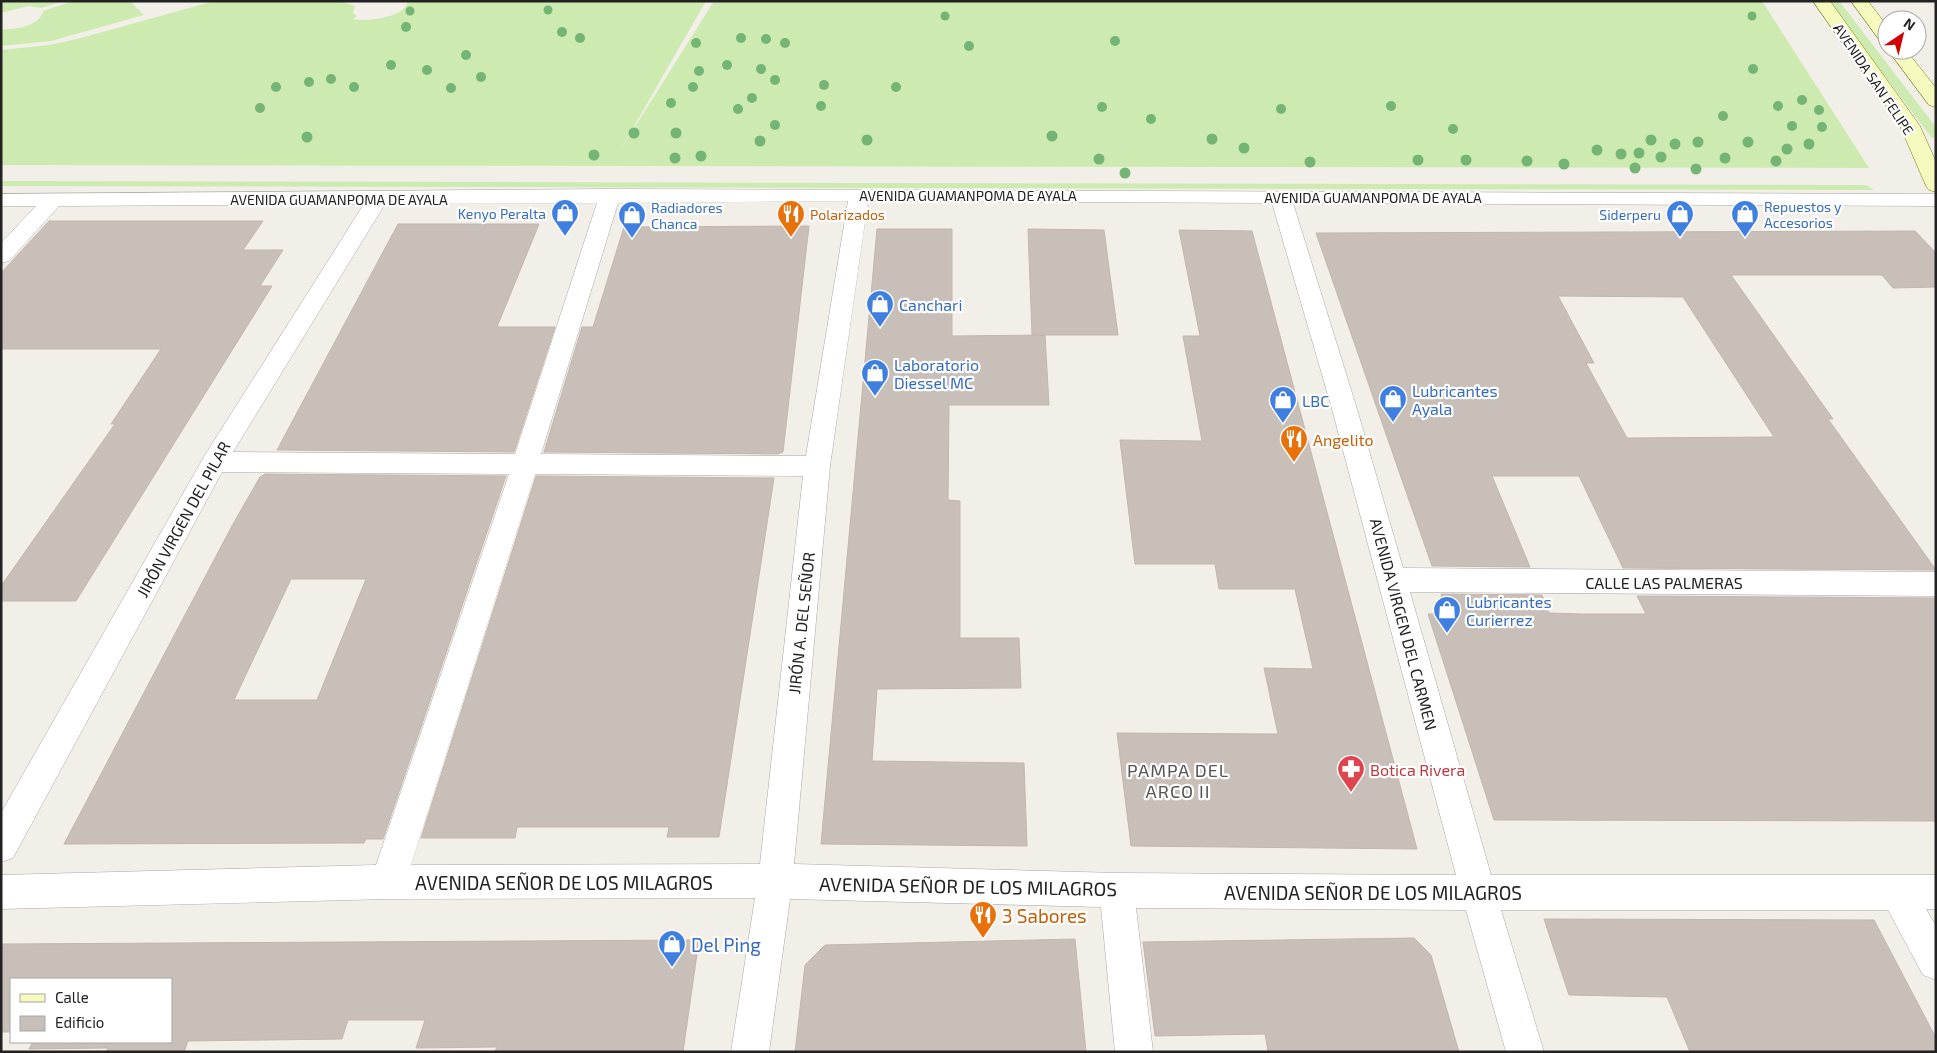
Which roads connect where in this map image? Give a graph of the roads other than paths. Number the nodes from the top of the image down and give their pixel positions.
1 (1820, 1) edge
2 (1859, 1) edge
3 (1877, 25) edge
4 (1905, 60) edge
5 (1936, 101) edge
6 (1930, 159) edge
7 (1936, 186) edge
8 (610, 195) junction
9 (859, 195) junction
10 (1280, 196) junction
11 (378, 199) junction
12 (1, 200) edge
13 (1936, 200) edge
14 (52, 201) junction
15 (1, 256) edge
16 (214, 462) junction
17 (525, 465) junction
18 (817, 466) junction
19 (1393, 580) junction
20 (1936, 584) edge
21 (1, 846) edge
22 (775, 881) junction
23 (388, 882) junction
24 (1116, 890) junction
25 (1, 892) edge
26 (1897, 892) junction
27 (1936, 892) edge
28 (1477, 893) junction
29 (1936, 962) edge
30 (750, 1052) edge
31 (1134, 1052) edge
32 (1526, 1052) edge

1 - 6 street, AVENIDA SAN FELIPE
2 - 3 street, AVENIDA SAN FELIPE
4 - 5 street
6 - 7 street, AVENIDA SAN FELIPE
8 - 9 street, AVENIDA GUAMANPOMA DE AYALA
8 - 11 street, AVENIDA GUAMANPOMA DE AYALA
8 - 17 street
9 - 10 street, AVENIDA GUAMANPOMA DE AYALA
9 - 18 street, JIRÓN A. DEL SEÑOR
10 - 13 street, AVENIDA GUAMANPOMA DE AYALA
10 - 19 street, AVENIDA VIRGEN DEL CARMEN
11 - 14 street, AVENIDA GUAMANPOMA DE AYALA
11 - 16 street, JIRÓN VIRGEN DEL PILAR
12 - 14 street, AVENIDA GUAMANPOMA DE AYALA
14 - 15 street
16 - 17 street
16 - 21 street, JIRÓN VIRGEN DEL PILAR
17 - 18 street
17 - 23 street
18 - 22 street, JIRÓN A. DEL SEÑOR
19 - 20 street, CALLE LAS PALMERAS
19 - 28 street, AVENIDA VIRGEN DEL CARMEN
22 - 23 street, AVENIDA SEÑOR DE LOS MILAGROS
22 - 24 street, AVENIDA SEÑOR DE LOS MILAGROS
22 - 30 street, JIRÓN A. DEL SEÑOR
23 - 25 street, AVENIDA SEÑOR DE LOS MILAGROS
24 - 28 street, AVENIDA SEÑOR DE LOS MILAGROS
24 - 31 street
26 - 27 street, AVENIDA SEÑOR DE LOS MILAGROS
26 - 28 street, AVENIDA SEÑOR DE LOS MILAGROS
26 - 29 street
28 - 32 street, AVENIDA VIRGEN DEL CARMEN

